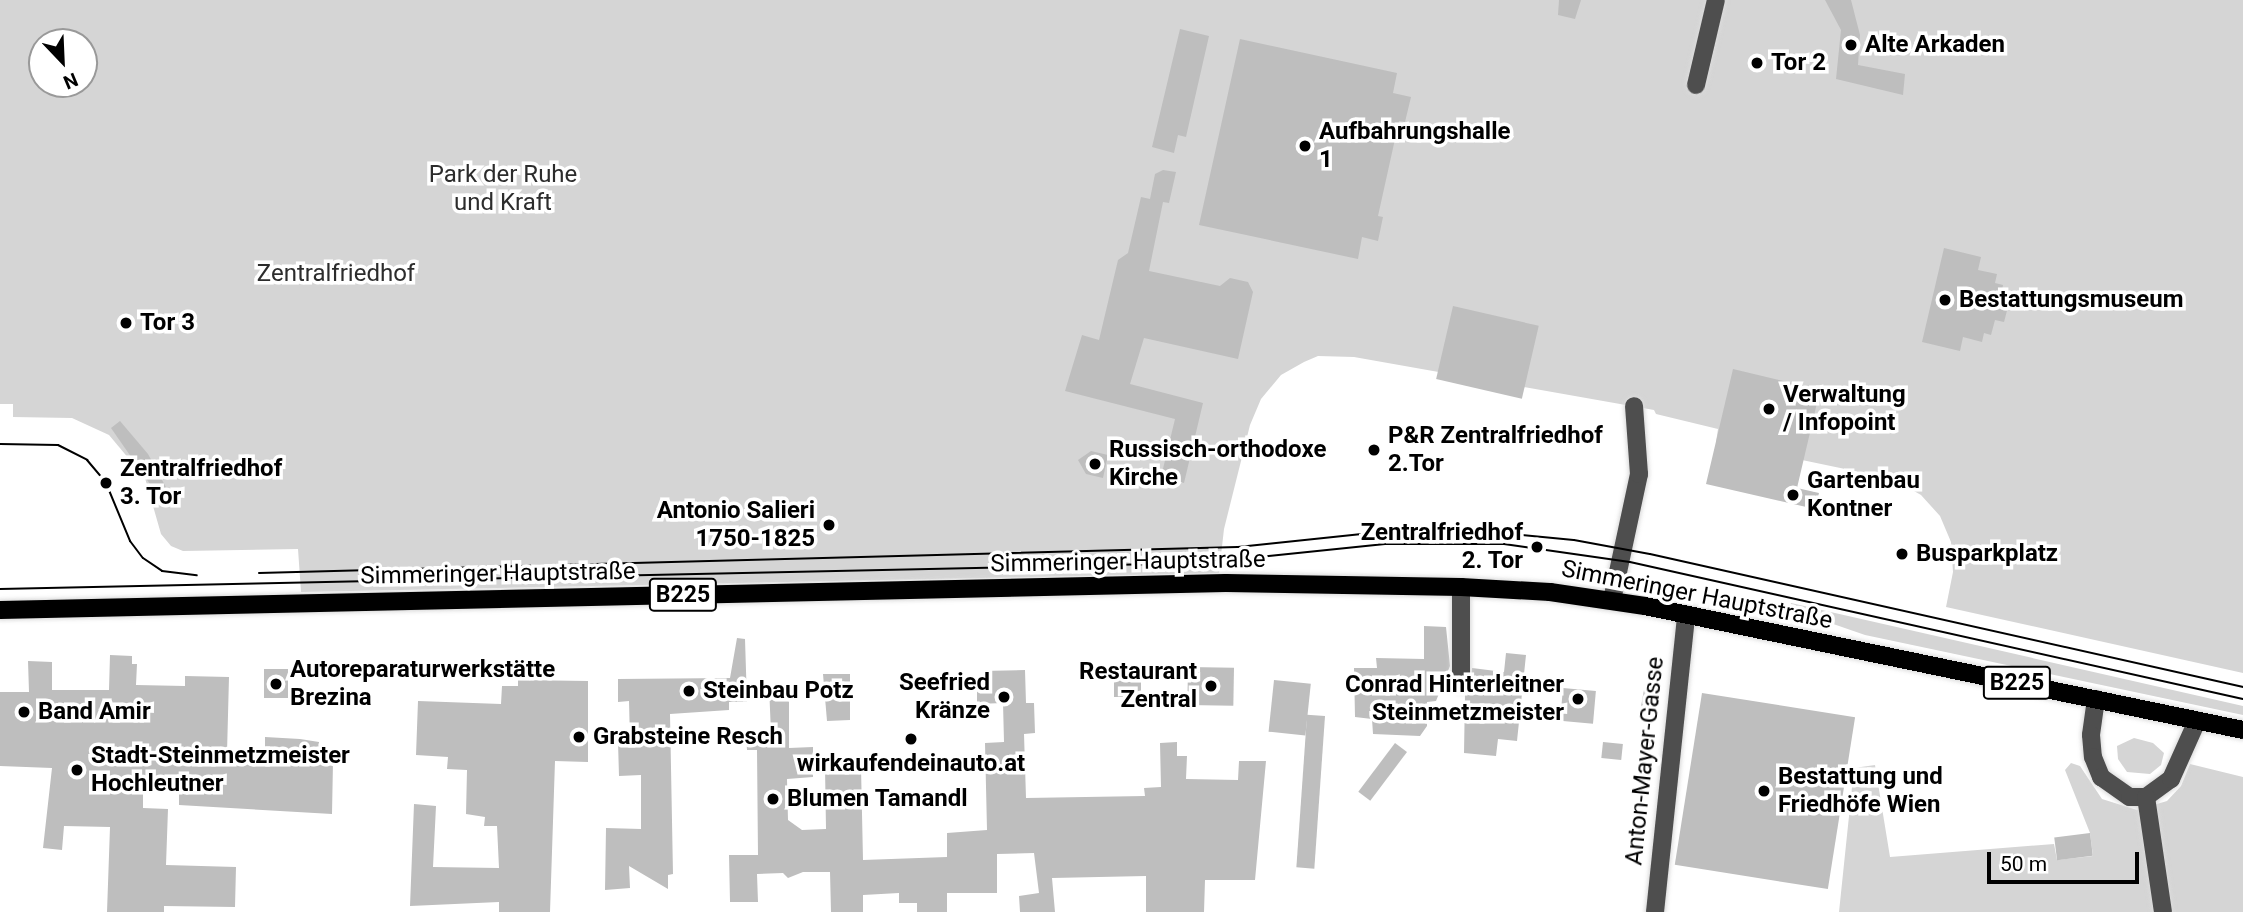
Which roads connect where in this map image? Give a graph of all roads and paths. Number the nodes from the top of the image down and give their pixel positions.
1 (1716, 0) edge
2 (1696, 85) dead end
3 (1634, 406) dead end
4 (1461, 587) junction
5 (1612, 600) junction
6 (0, 610) edge
7 (1686, 615) junction
8 (1461, 684) dead end
9 (2096, 699) junction
10 (2197, 721) junction
11 (2243, 730) edge
12 (2146, 797) junction
13 (1655, 912) edge
14 (2163, 912) edge

1 - 2 street
3 - 5 street
4 - 5 main road, Simmeringer Hauptstraße / B225
4 - 6 main road, Simmeringer Hauptstraße / B225
4 - 8 street
5 - 7 main road, Simmeringer Hauptstraße / B225
7 - 9 main road, Simmeringer Hauptstraße / B225
7 - 13 street, Anton-Mayer-Gasse
9 - 10 main road, Simmeringer Hauptstraße / B225
9 - 12 street
10 - 11 main road, Simmeringer Hauptstraße / B225
10 - 12 street
12 - 14 street

